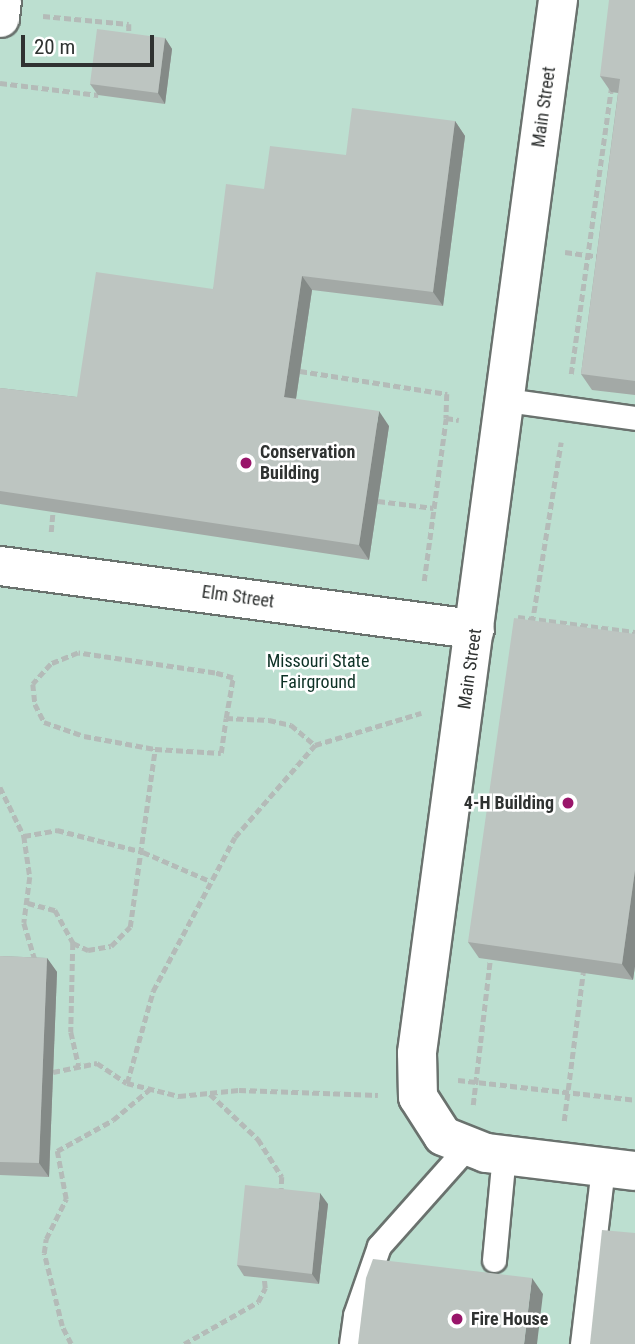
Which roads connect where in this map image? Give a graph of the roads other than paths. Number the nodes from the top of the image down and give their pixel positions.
1 (2, 0) edge
2 (558, 0) edge
3 (1, 12) edge
4 (0, 19) edge
5 (504, 413) junction
6 (635, 418) edge
7 (0, 566) edge
8 (476, 620) junction
9 (486, 1150) junction
10 (619, 1169) edge
11 (494, 1260) dead end
12 (351, 1344) edge
13 (582, 1344) edge

1 - 3 street
2 - 5 street, Main Street
3 - 4 street
5 - 6 lane
5 - 8 street, Main Street
7 - 8 street, Elm Street
8 - 9 street, Main Street
9 - 10 street
9 - 11 lane
9 - 12 lane
10 - 13 lane

